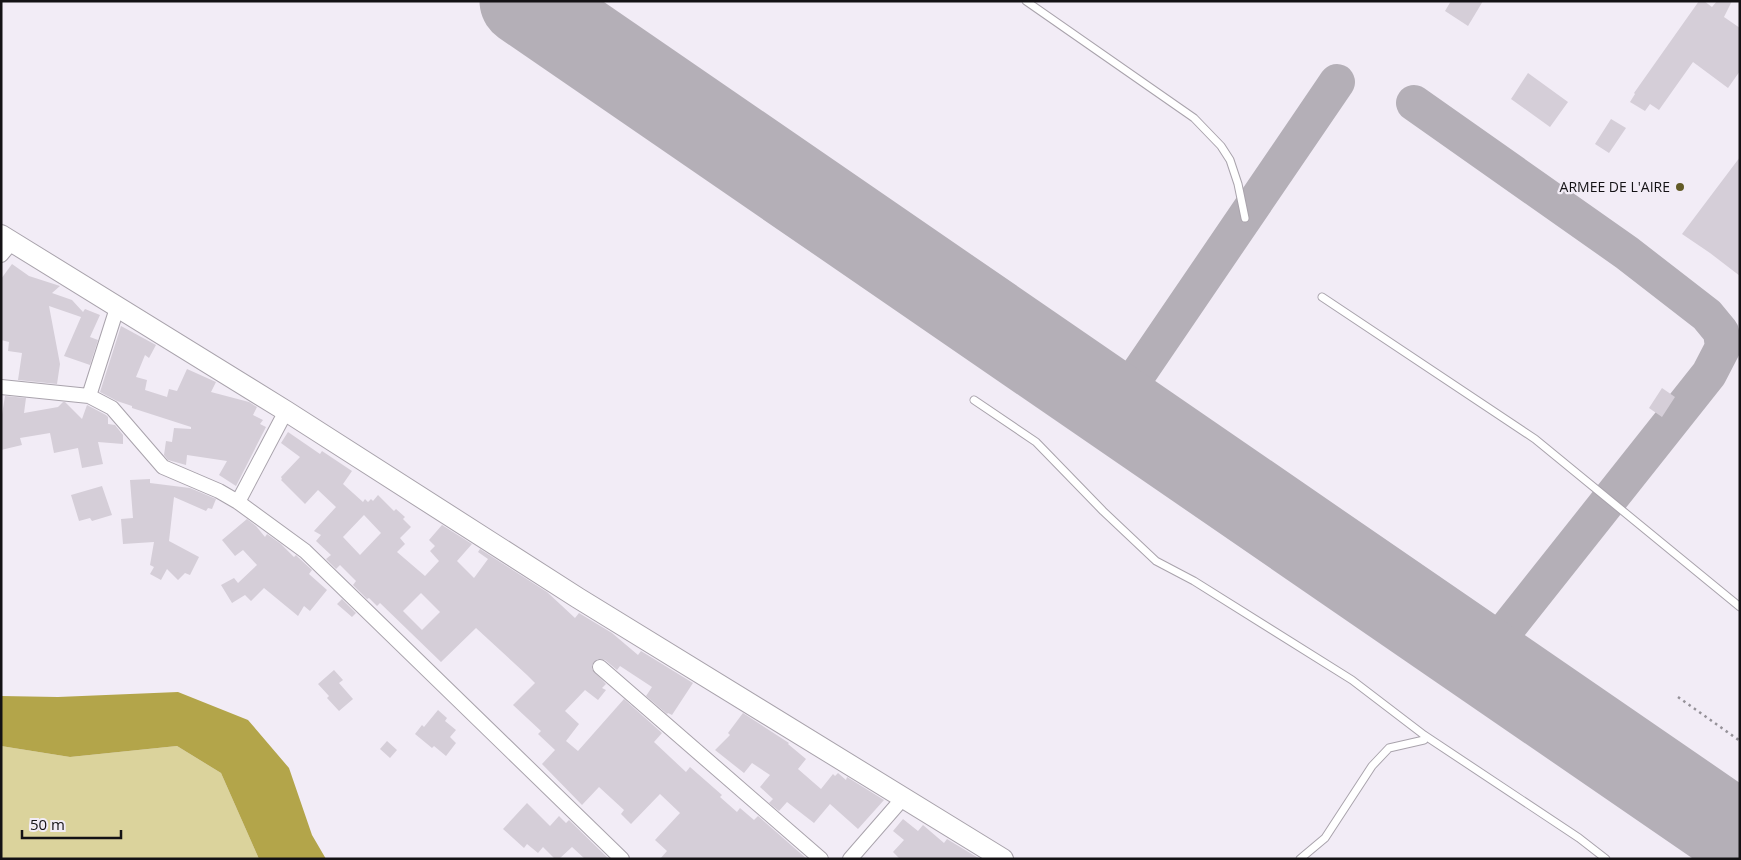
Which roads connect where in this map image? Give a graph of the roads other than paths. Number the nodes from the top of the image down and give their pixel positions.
1 (1026, 1) edge
2 (1245, 218) dead end
3 (5, 244) edge
4 (1322, 297) dead end
5 (117, 308) junction
6 (1, 387) edge
7 (89, 396) junction
8 (974, 400) dead end
9 (286, 411) junction
10 (238, 502) junction
11 (1740, 607) edge
12 (600, 667) dead end
13 (1424, 735) junction
14 (904, 797) junction
15 (622, 859) edge
16 (821, 859) edge
17 (850, 859) edge
18 (1004, 859) edge
19 (1300, 859) edge
20 (1606, 859) edge

1 - 2 lane
3 - 5 street
4 - 11 lane
5 - 7 street
5 - 9 street
6 - 7 street
7 - 10 street
8 - 13 lane
9 - 10 street
9 - 14 street
10 - 15 street
12 - 16 street
13 - 19 lane
13 - 20 lane
14 - 17 street
14 - 18 street

